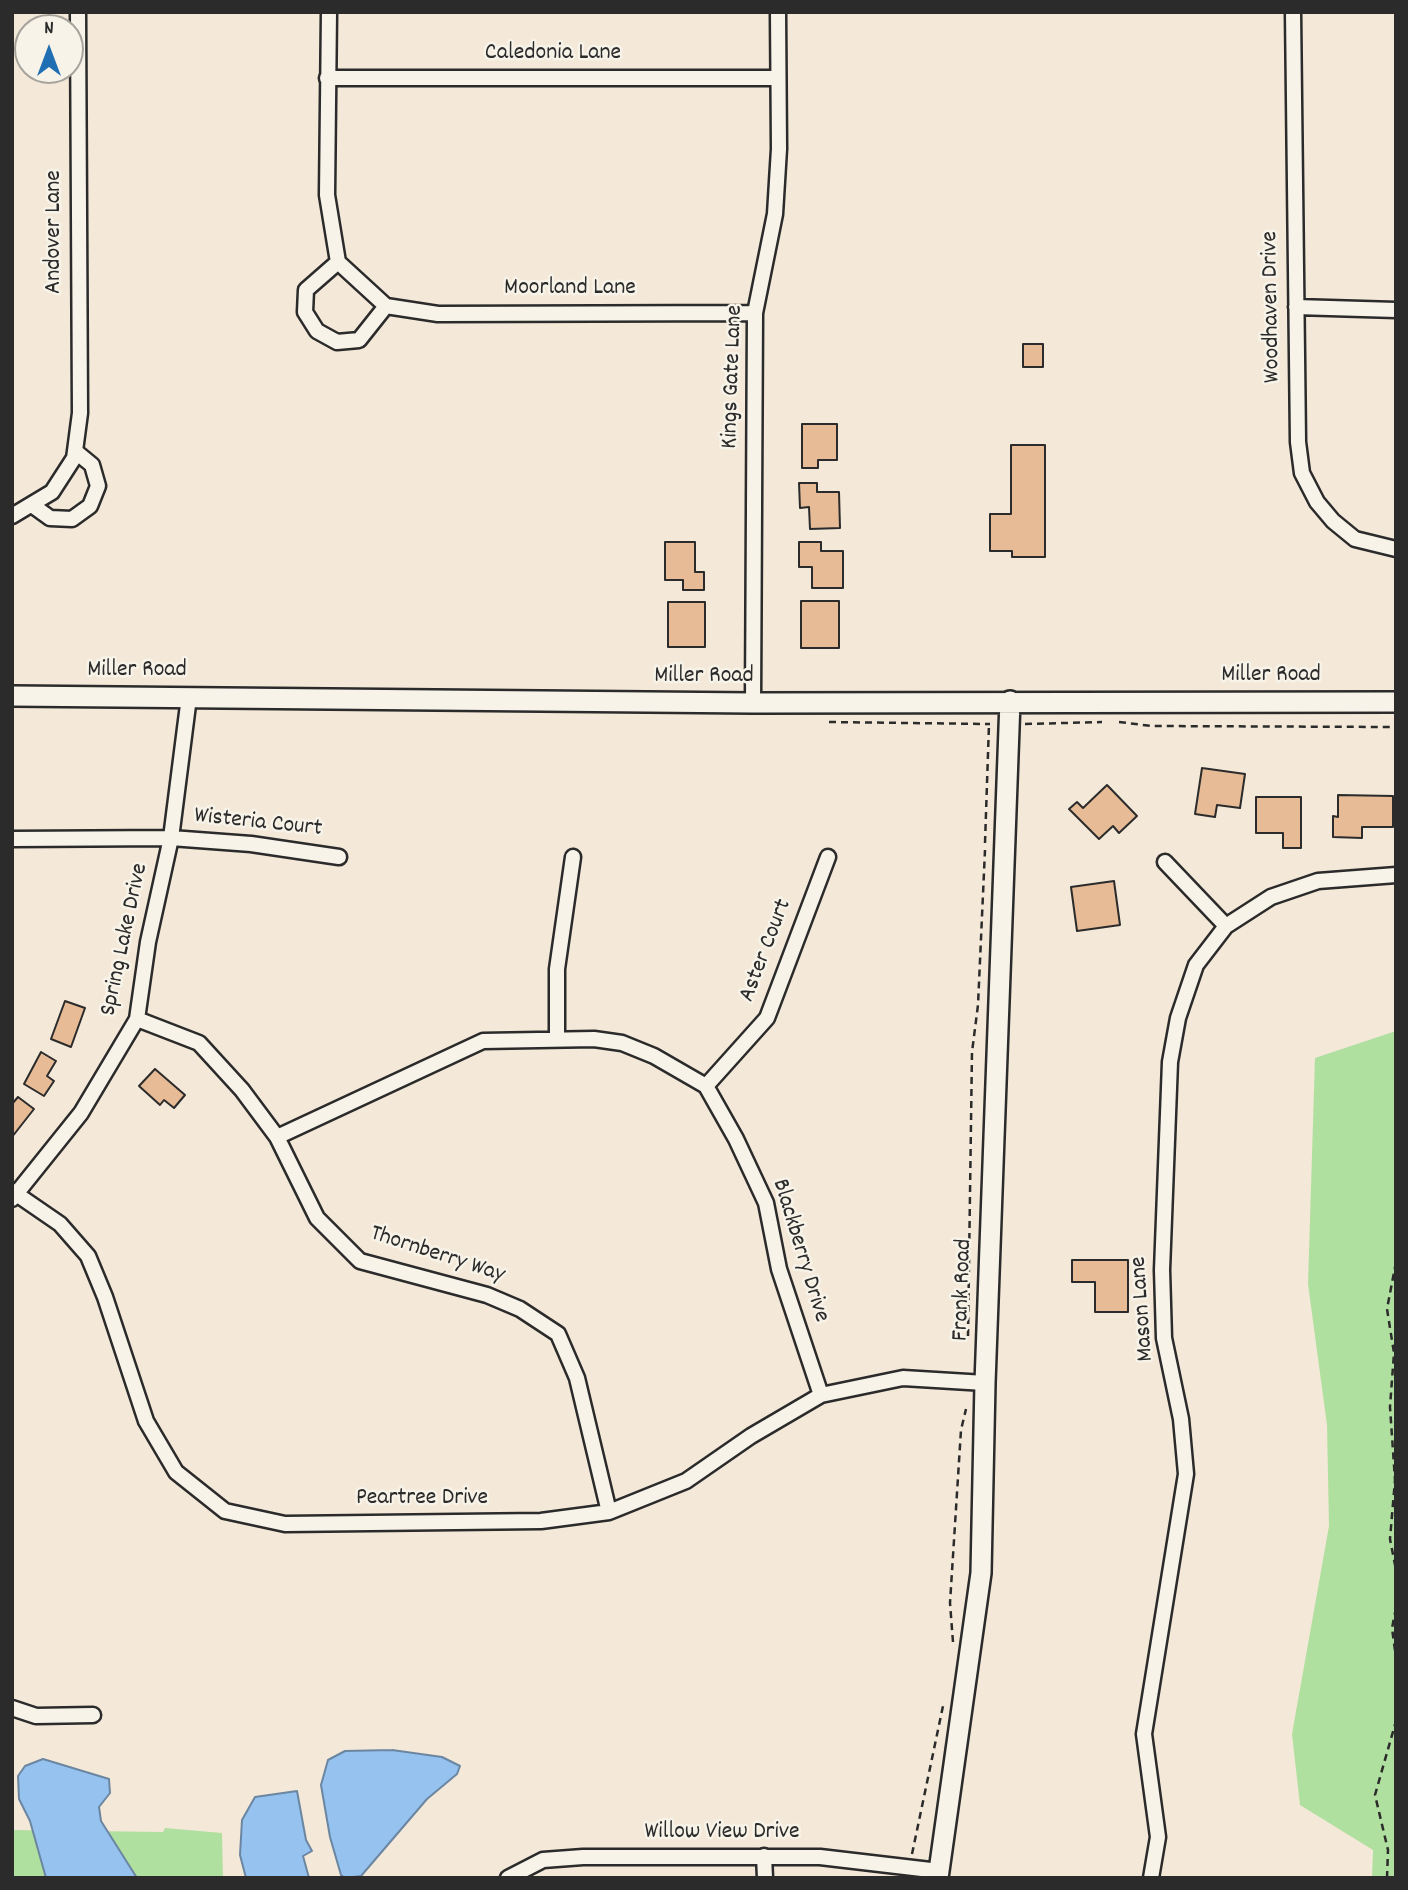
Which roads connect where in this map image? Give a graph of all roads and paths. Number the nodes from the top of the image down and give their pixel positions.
1 (78, 12) edge
2 (329, 12) edge
3 (778, 12) edge
4 (1293, 12) edge
5 (327, 78) junction
6 (778, 78) junction
7 (338, 261) junction
8 (386, 306) junction
9 (1296, 307) junction
10 (1396, 310) edge
11 (755, 313) junction
12 (75, 450) junction
13 (32, 505) junction
14 (12, 516) edge
15 (1396, 549) edge
16 (12, 696) edge
17 (189, 696) junction
18 (1010, 701) junction
19 (1396, 702) edge
20 (753, 703) junction
21 (989, 724) dead end
22 (171, 838) junction
23 (12, 839) edge
24 (339, 856) dead end
25 (573, 856) dead end
26 (828, 856) dead end
27 (1165, 862) dead end
28 (1396, 876) edge
29 (1226, 926) junction
30 (137, 1020) junction
31 (556, 1039) junction
32 (706, 1086) junction
33 (276, 1137) junction
34 (14, 1195) edge
35 (1396, 1262) edge
36 (968, 1342) dead end
37 (977, 1382) junction
38 (821, 1395) junction
39 (609, 1511) junction
40 (1396, 1570) edge
41 (1396, 1608) edge
42 (955, 1649) dead end
43 (1396, 1658) edge
44 (944, 1702) dead end
45 (12, 1708) edge
46 (93, 1715) dead end
47 (1396, 1721) edge
48 (764, 1857) junction
49 (909, 1868) junction
50 (939, 1874) edge
51 (508, 1878) edge
52 (765, 1878) edge
53 (1151, 1878) edge
54 (1387, 1878) edge

1 - 12 street, Andover Lane
2 - 5 street
3 - 6 street, Kings Gate Lane
4 - 9 street, Woodhaven Drive
5 - 6 street, Caledonia Lane
5 - 7 street
6 - 11 street, Kings Gate Lane
7 - 8 street
7 - 8 street
8 - 11 street, Moorland Lane
9 - 10 street
9 - 15 street, Woodhaven Drive
11 - 20 street, Kings Gate Lane
12 - 13 street, Andover Lane
12 - 13 street
13 - 14 street, Andover Lane
16 - 17 street, Miller Road
17 - 20 street, Miller Road
17 - 22 street, Spring Lake Drive
18 - 19 street, Miller Road
18 - 20 street, Miller Road
18 - 37 street, Frank Road
21 - 36 path
22 - 23 street, Wisteria Court
22 - 24 street, Wisteria Court
22 - 30 street, Spring Lake Drive
25 - 31 street
26 - 32 street, Aster Court
27 - 29 street
28 - 29 street, Mason Lane
29 - 53 street, Mason Lane
30 - 33 street, Thornberry Way
30 - 34 street, Spring Lake Drive
31 - 32 street
31 - 33 street
32 - 38 street, Blackberry Drive
33 - 39 street, Thornberry Way
34 - 39 street, Peartree Drive
35 - 40 path
37 - 38 street, Peartree Drive
37 - 42 path
37 - 50 street, Frank Road
38 - 39 street, Peartree Drive
41 - 43 path
44 - 49 path
45 - 46 street
47 - 54 path
48 - 49 street, Willow View Drive
48 - 51 street, Willow View Drive
48 - 52 street
49 - 50 street, Willow View Drive

